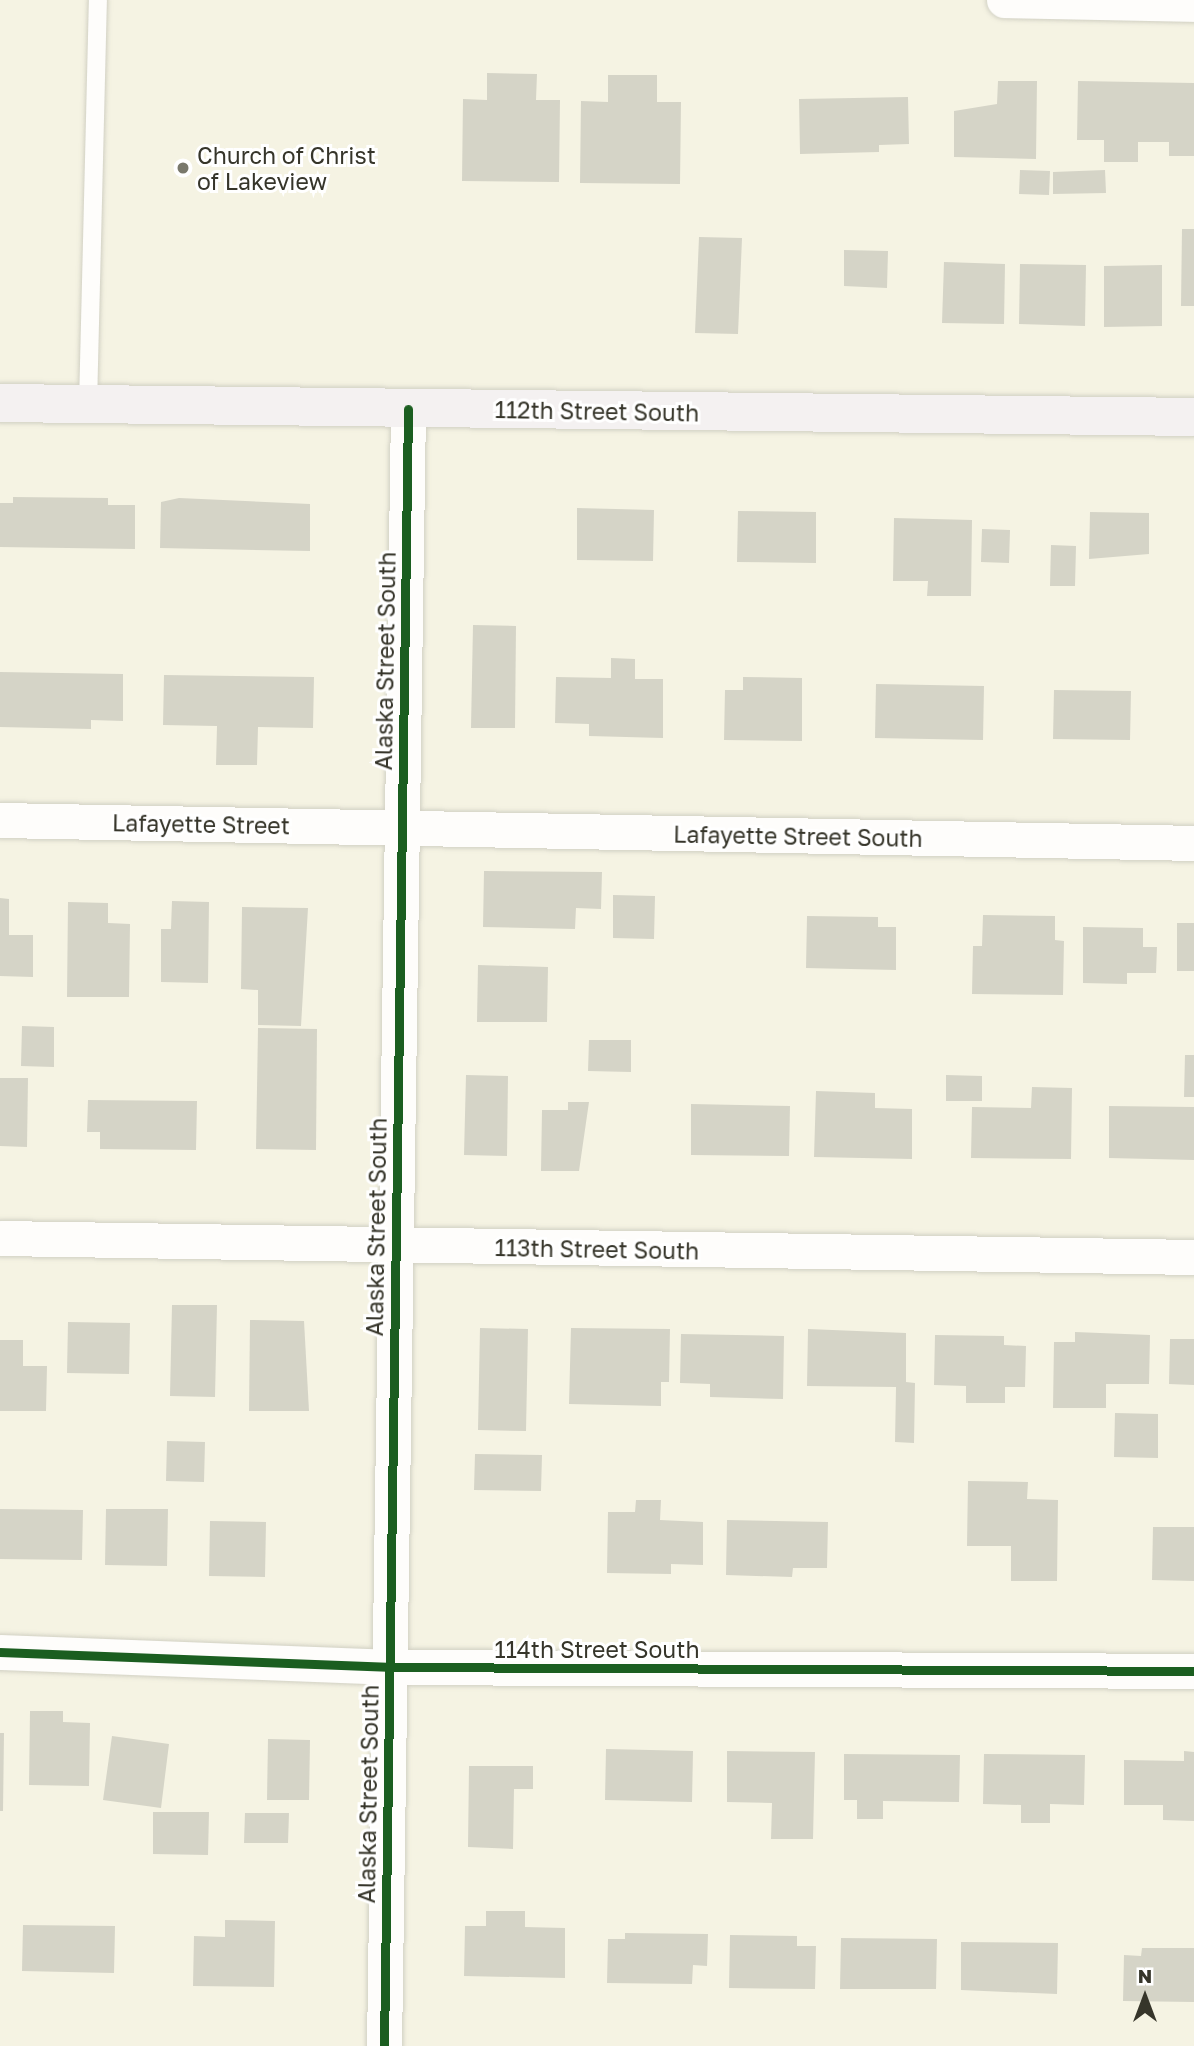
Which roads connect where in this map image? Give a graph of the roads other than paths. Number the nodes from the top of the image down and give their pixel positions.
1 (98, 0) edge
2 (1003, 0) edge
3 (1194, 4) edge
4 (0, 403) edge
5 (88, 405) junction
6 (408, 410) junction
7 (1194, 417) edge
8 (0, 820) edge
9 (402, 828) junction
10 (1194, 843) edge
11 (0, 1238) edge
12 (395, 1246) junction
13 (1194, 1257) edge
14 (0, 1652) edge
15 (389, 1667) junction
16 (1194, 1671) edge
17 (384, 2046) edge

1 - 5 lane
2 - 3 street
4 - 5 main road, 112th Street South
5 - 6 main road, 112th Street South
6 - 7 main road, 112th Street South
6 - 9 street, Alaska Street South
8 - 9 street, Lafayette Street
9 - 10 street, Lafayette Street South
9 - 12 street, Alaska Street South
11 - 12 street, 113th Street South
12 - 13 street, 113th Street South
12 - 15 street, Alaska Street South
14 - 15 street, 114th Street South
15 - 16 street, 114th Street South
15 - 17 street, Alaska Street South

